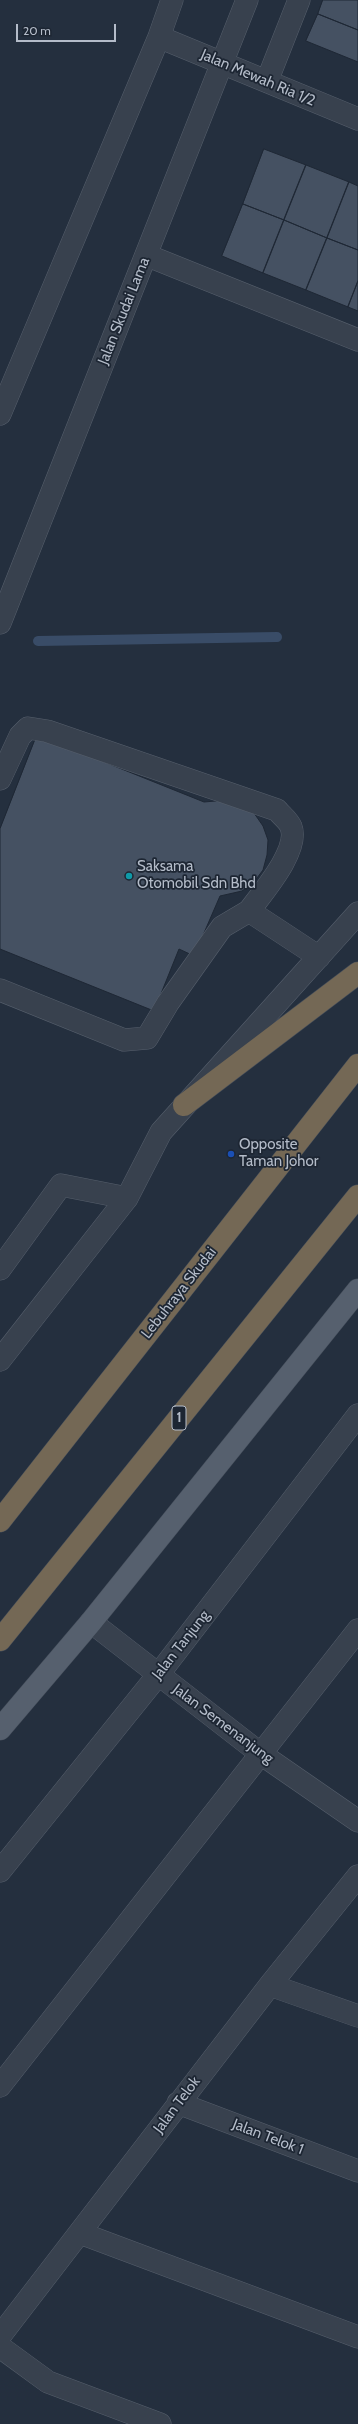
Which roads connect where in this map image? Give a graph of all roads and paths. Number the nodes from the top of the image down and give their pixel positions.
1 (172, 0) edge
2 (247, 0) edge
3 (299, 0) edge
4 (159, 37) junction
5 (222, 63) junction
6 (267, 81) junction
7 (358, 119) edge
8 (146, 255) junction
9 (358, 340) edge
10 (0, 414) edge
11 (0, 623) edge
12 (0, 779) edge
13 (249, 912) junction
14 (358, 913) edge
15 (319, 957) junction
16 (358, 973) edge
17 (0, 990) edge
18 (358, 1065) edge
19 (184, 1105) junction
20 (358, 1196) edge
21 (127, 1198) junction
22 (3, 1259) edge
23 (358, 1290) edge
24 (0, 1360) edge
25 (358, 1415) edge
26 (0, 1521) edge
27 (91, 1622) junction
28 (358, 1630) edge
29 (0, 1640) edge
30 (158, 1675) junction
31 (0, 1729) edge
32 (261, 1754) junction
33 (358, 1821) edge
34 (0, 1871) edge
35 (358, 1876) edge
36 (270, 1985) junction
37 (358, 2016) edge
38 (0, 2086) edge
39 (178, 2103) junction
40 (358, 2171) edge
41 (80, 2233) junction
42 (0, 2336) edge
43 (358, 2337) edge
44 (0, 2347) edge
45 (160, 2424) edge

1 - 4 street
2 - 5 street, Jalan Skudai Lama
3 - 6 street
4 - 5 street, Jalan Mewah Ria 1/2
4 - 10 street
5 - 6 street, Jalan Mewah Ria 1/2
5 - 8 street, Jalan Skudai Lama
6 - 7 street, Jalan Mewah Ria 1/2
8 - 9 street
8 - 11 street, Jalan Skudai Lama
12 - 13 street
13 - 15 street
13 - 17 street
14 - 15 street
15 - 19 street
16 - 19 highway
18 - 26 highway, Lebuhraya Skudai
19 - 21 street
20 - 29 highway, 1
21 - 22 street
21 - 24 street
23 - 27 main road
25 - 30 street, Jalan Tanjung
27 - 30 street, Jalan Semenanjung
27 - 31 main road
28 - 32 street
30 - 32 street, Jalan Semenanjung
30 - 34 street, Jalan Tanjung
32 - 33 street, Jalan Semenanjung
32 - 38 street
35 - 36 street, Jalan Telok
36 - 37 street
36 - 39 street, Jalan Telok
39 - 40 street, Jalan Telok 1
39 - 41 street, Jalan Telok
41 - 42 street, Jalan Telok
41 - 43 street
44 - 45 street

